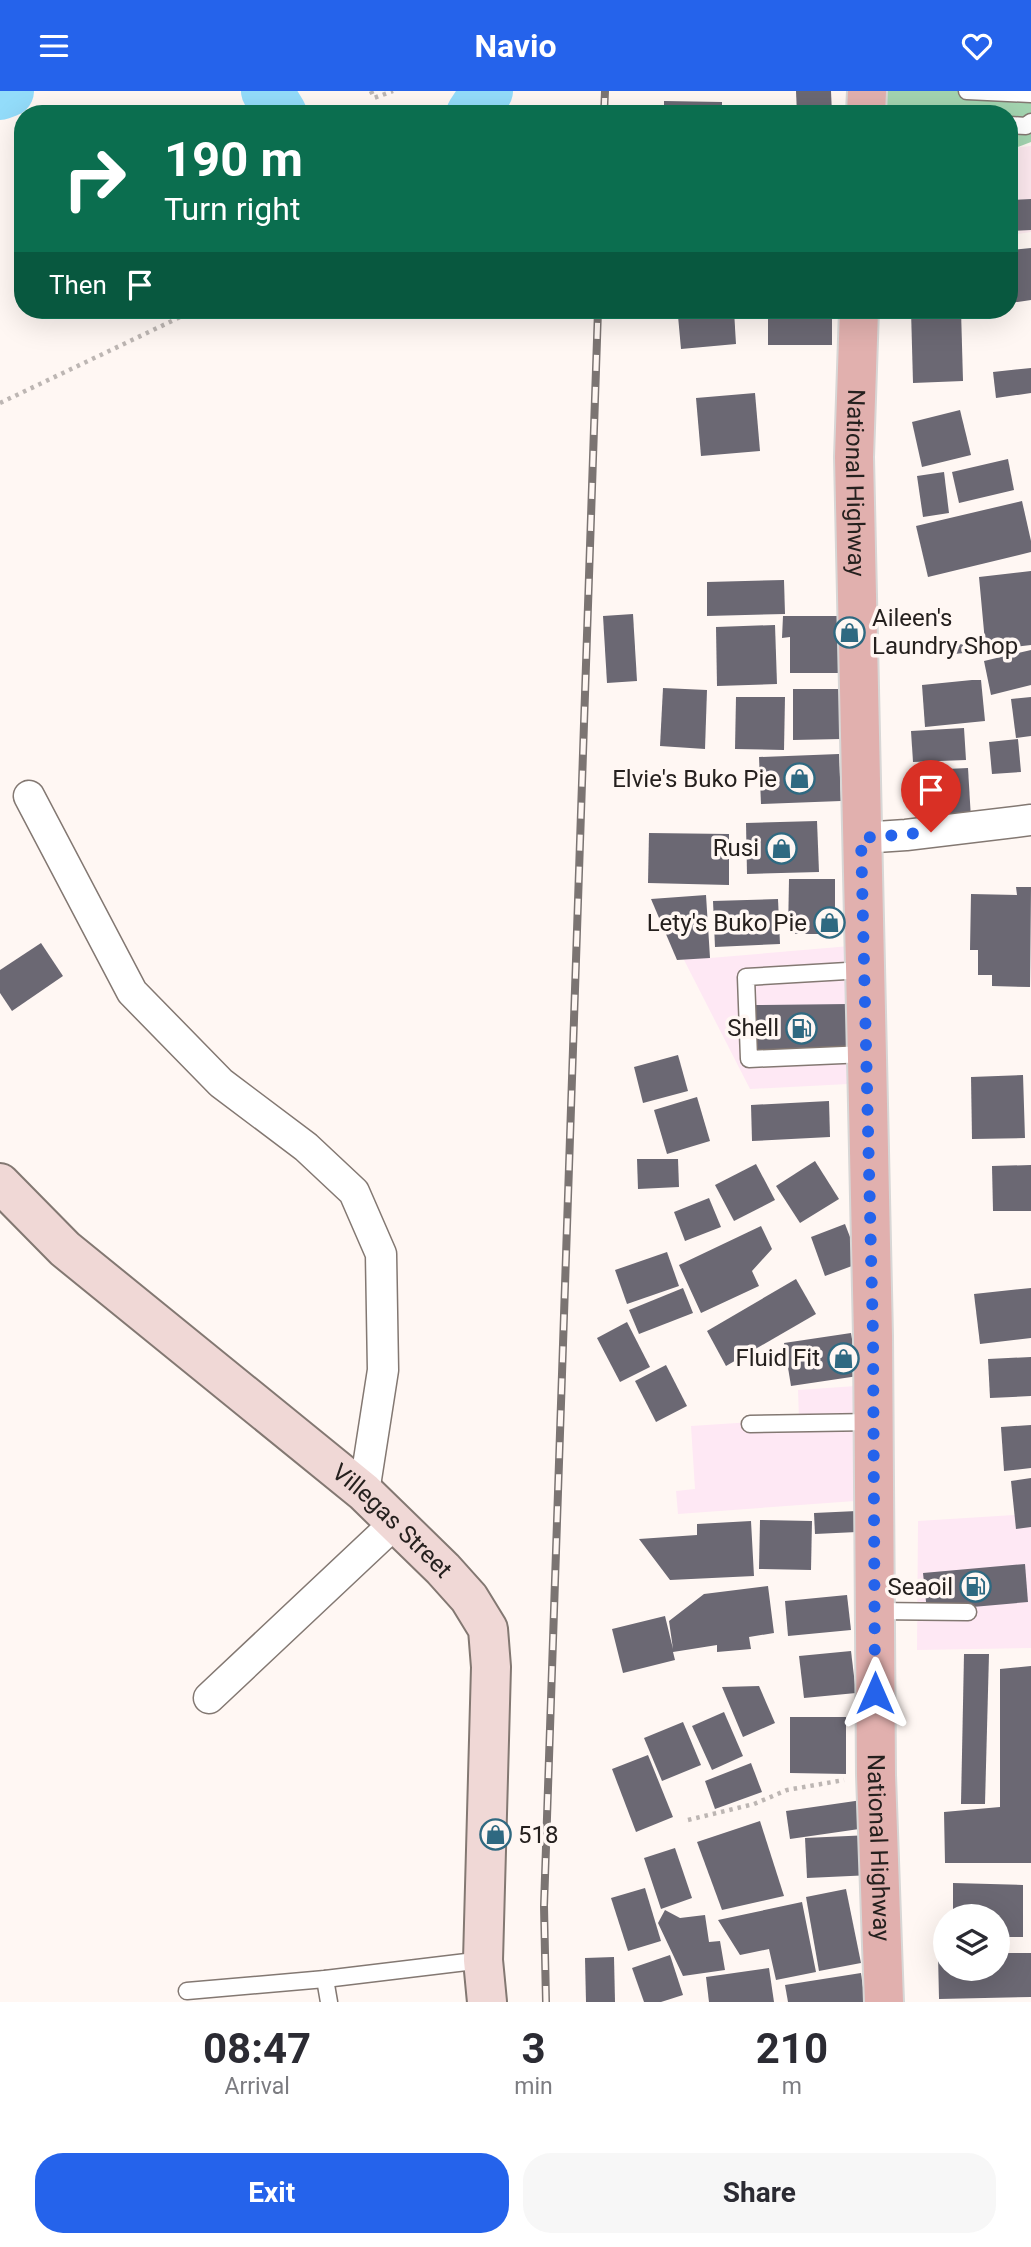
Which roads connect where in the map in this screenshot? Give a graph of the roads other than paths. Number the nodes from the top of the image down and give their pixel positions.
1 (967, 91) edge
2 (1031, 95) edge
3 (859, 319) edge
4 (29, 796) dead end
5 (1031, 820) edge
6 (861, 838) junction
7 (864, 971) junction
8 (866, 1054) junction
9 (0, 1183) edge
10 (873, 1422) junction
11 (750, 1425) dead end
12 (364, 1492) junction
13 (395, 1523) junction
14 (874, 1611) junction
15 (968, 1612) dead end
16 (209, 1698) dead end
17 (483, 1960) junction
18 (325, 1979) junction
19 (187, 1991) dead end
20 (329, 2002) edge
21 (486, 2002) edge
22 (884, 2002) edge

1 - 2 lane
3 - 6 main road, National Highway
4 - 12 street
5 - 6 street
6 - 7 main road, National Highway
7 - 8 main road, National Highway
7 - 8 lane
8 - 10 main road, National Highway
9 - 12 street, Villegas Street
10 - 11 lane
10 - 14 main road, National Highway
12 - 13 street, Villegas Street
13 - 16 street
13 - 17 street, Villegas Street
14 - 15 lane
14 - 22 main road, National Highway
17 - 18 lane
17 - 21 street, Villegas Street
18 - 19 lane
18 - 20 lane

